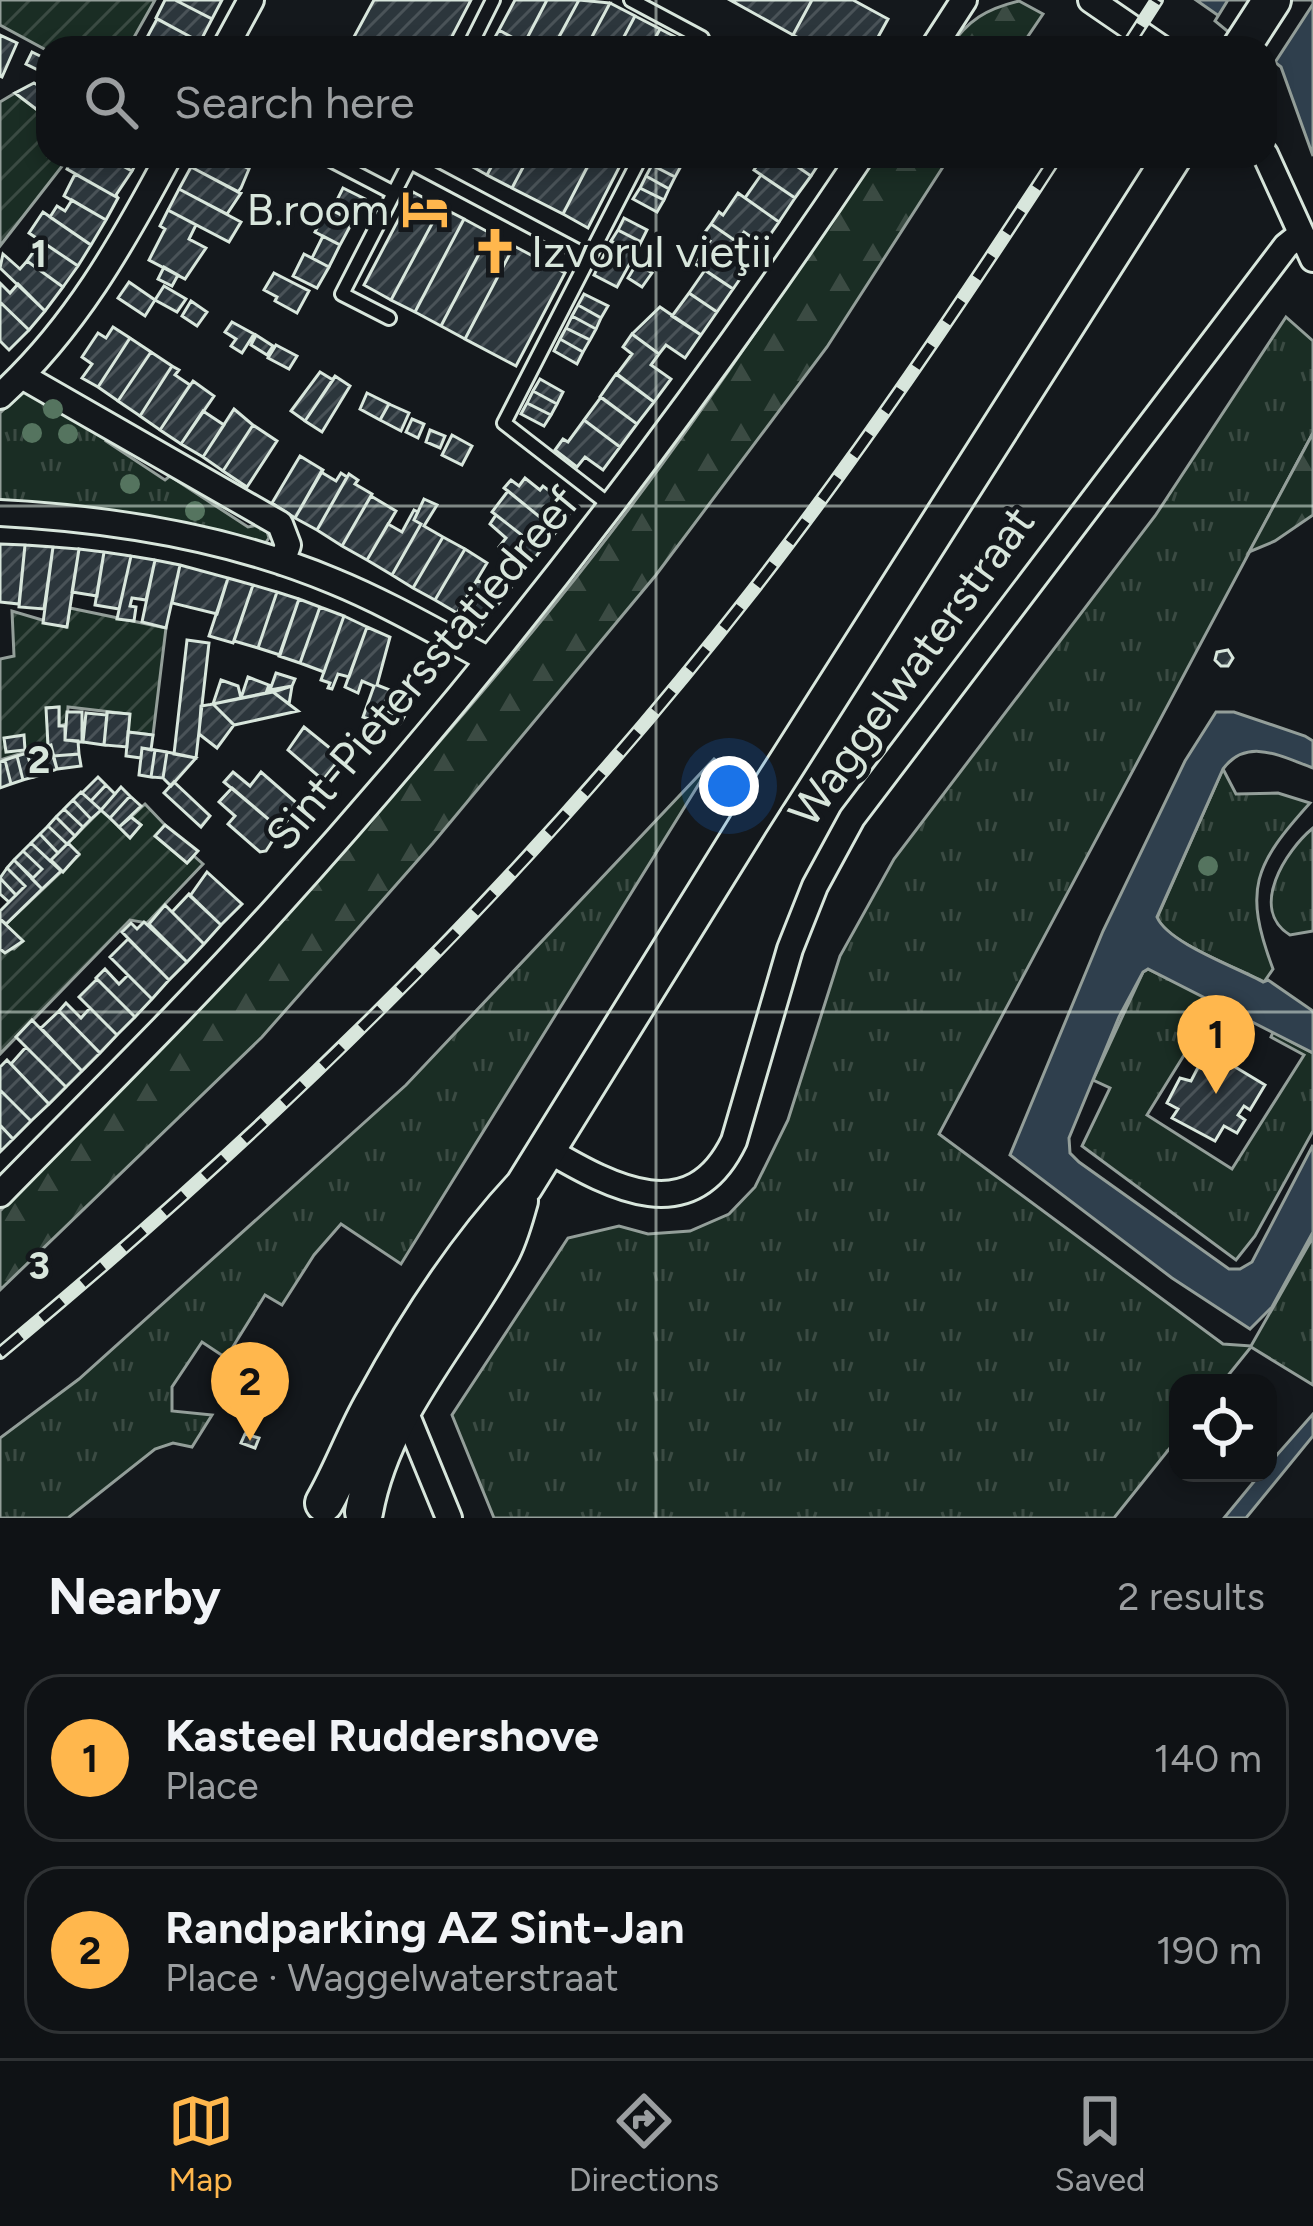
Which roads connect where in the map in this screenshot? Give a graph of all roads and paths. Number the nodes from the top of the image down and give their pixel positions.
1 (251, 0) edge
2 (493, 0) edge
3 (631, 0) edge
4 (1091, 0) edge
5 (1272, 0) edge
6 (961, 1) edge
7 (232, 36) edge
8 (475, 36) edge
9 (698, 36) edge
10 (940, 36) edge
11 (1143, 36) edge
12 (1249, 36) edge
13 (162, 168) edge
14 (345, 168) edge
15 (407, 168) edge
16 (428, 168) edge
17 (635, 168) edge
18 (853, 168) edge
19 (1165, 168) edge
20 (1271, 168) edge
21 (394, 194) junction
22 (1301, 234) junction
23 (589, 257) junction
24 (1313, 259) edge
25 (389, 318) dead end
26 (22, 376) junction
27 (0, 396) edge
28 (612, 507) junction
29 (0, 513) edge
30 (282, 562) junction
31 (489, 660) junction
32 (548, 1150) junction
33 (524, 1186) junction
34 (0, 1194) edge
35 (403, 1406) junction
36 (310, 1510) edge
37 (367, 1515) edge
38 (449, 1518) edge

1 - 7 street
2 - 8 lane
3 - 9 lane
4 - 11 street
5 - 12 main road
6 - 10 street
13 - 26 street
14 - 21 lane
15 - 21 lane
16 - 23 lane
17 - 23 lane
18 - 28 street, Sint-Pietersstatiedreef
19 - 32 main road, Waggelwaterstraat
20 - 22 street
21 - 25 lane
22 - 24 street
22 - 32 street, Waggelwaterstraat
23 - 28 lane
26 - 27 street
26 - 30 street
28 - 31 street, Sint-Pietersstatiedreef
29 - 30 street
30 - 31 street
31 - 34 street, Sint-Pietersstatiedreef
32 - 33 main road, Waggelwaterstraat
33 - 35 main road, Waggelwaterstraat
33 - 36 main road, Waggelwaterstraat
35 - 37 main road, Waggelwaterstraat
35 - 38 street
36 - 37 main road, Waggelwaterstraat

